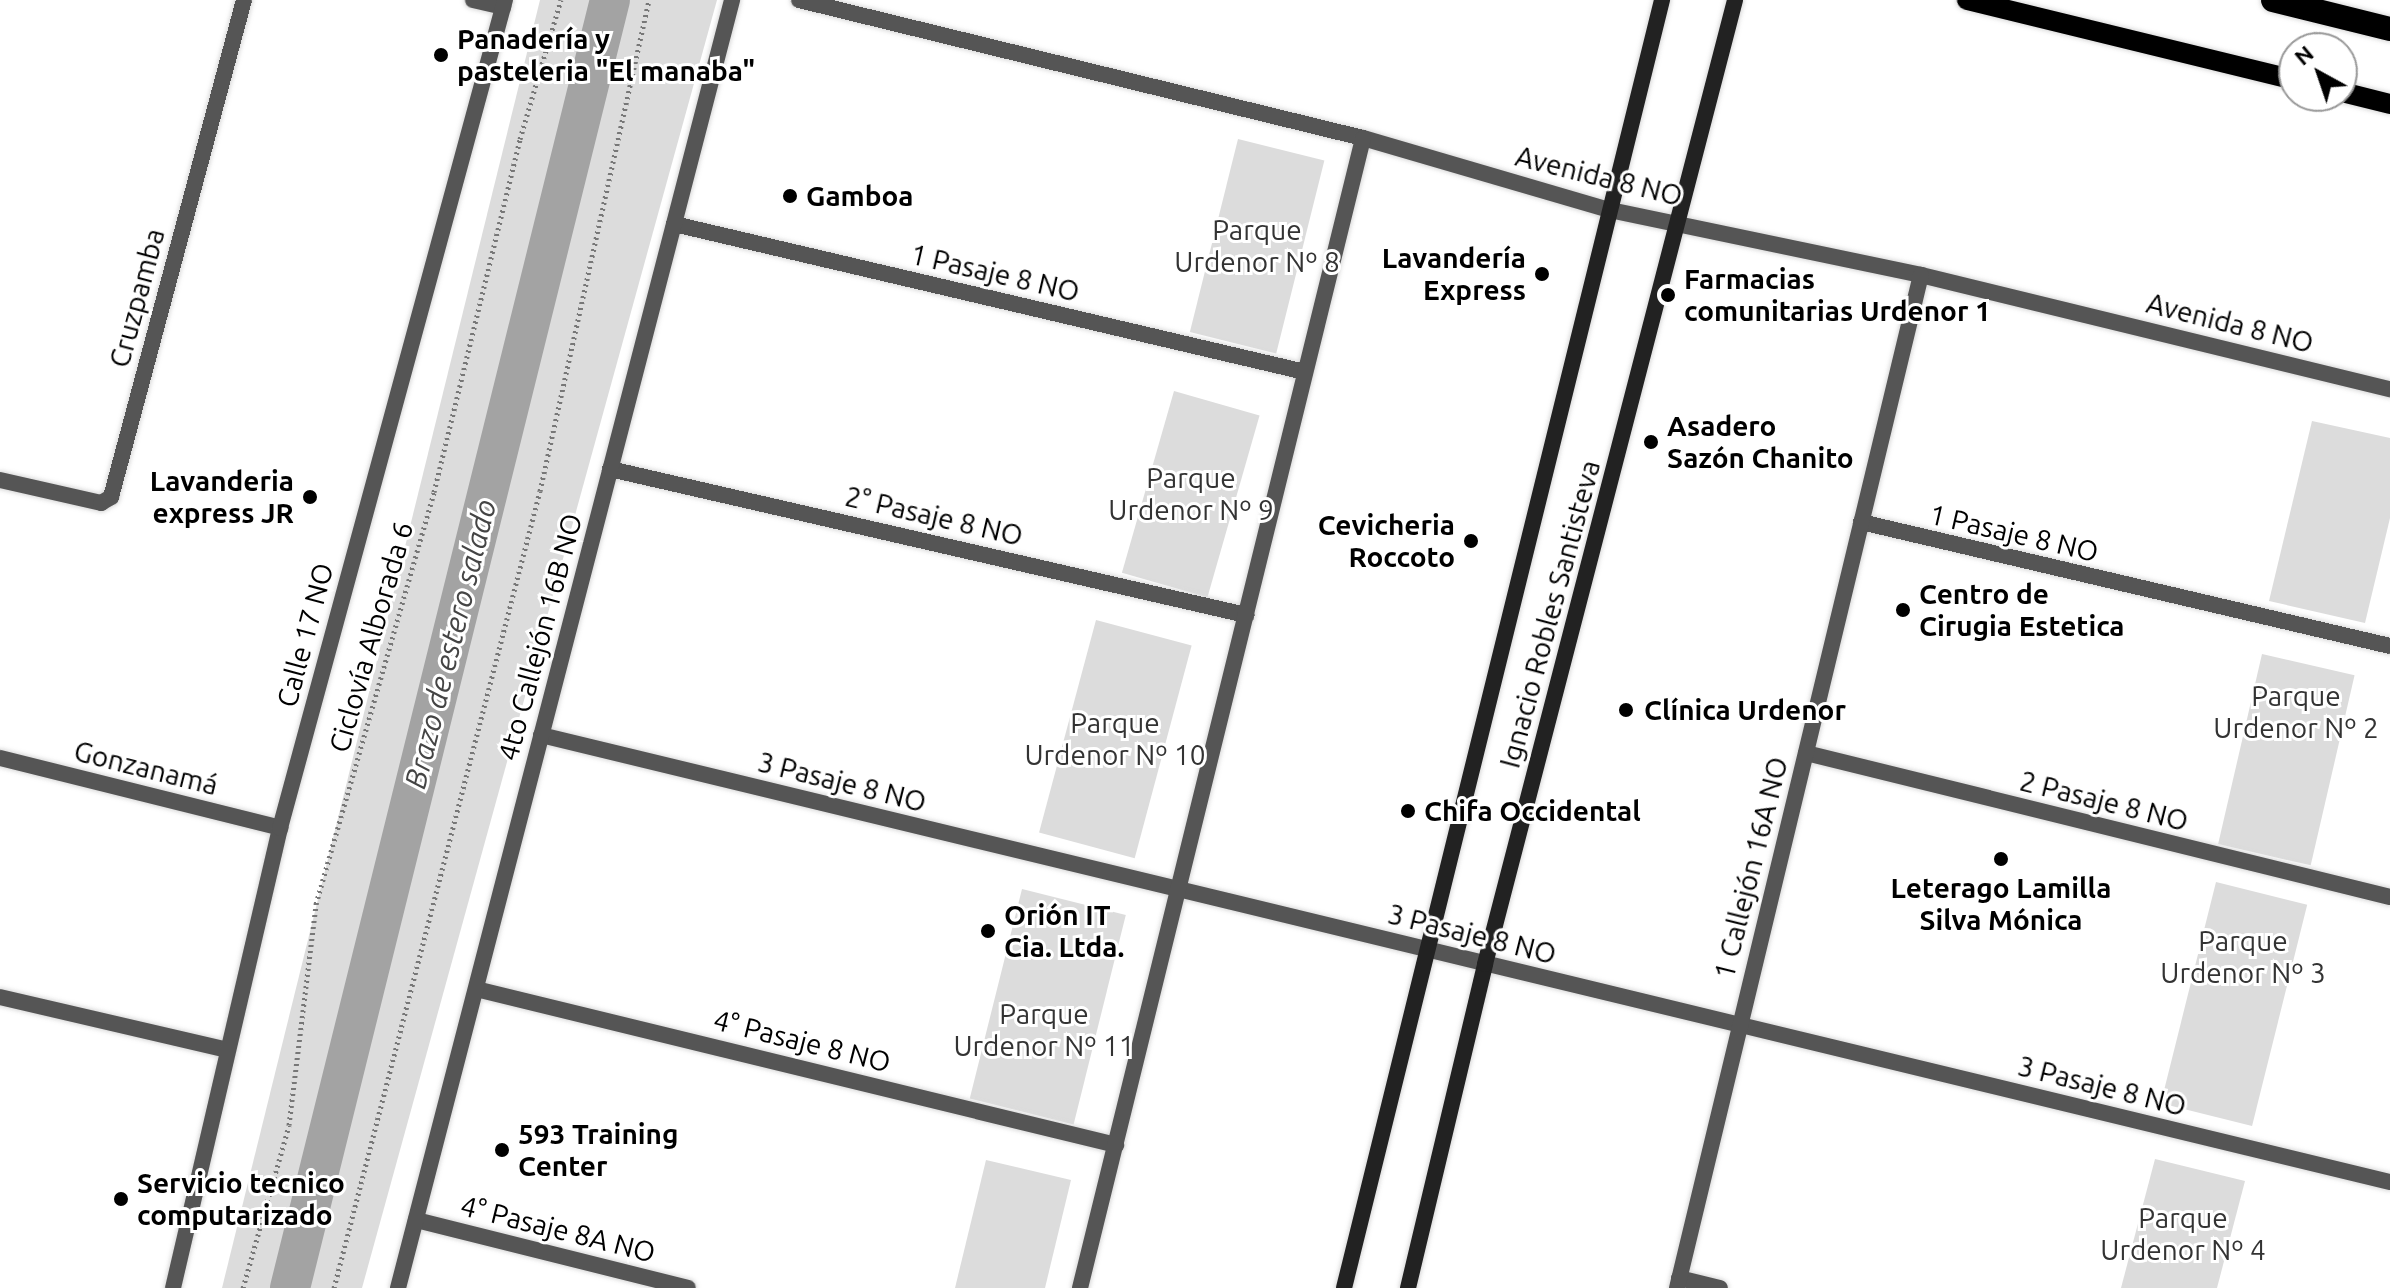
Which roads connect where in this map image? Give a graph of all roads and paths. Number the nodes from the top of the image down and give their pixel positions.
1 (244, 0) edge
2 (473, 0) edge
3 (561, 0) edge
4 (649, 0) edge
5 (732, 0) edge
6 (799, 0) edge
7 (1662, 0) edge
8 (1735, 0) edge
9 (1967, 0) edge
10 (2273, 0) edge
11 (504, 4) edge
12 (2390, 29) edge
13 (2278, 76) edge
14 (2358, 96) edge
15 (2390, 104) edge
16 (1363, 138) junction
17 (1610, 210) junction
18 (1680, 223) junction
19 (674, 224) junction
20 (1921, 275) junction
21 (1305, 372) junction
22 (2390, 389) edge
23 (610, 469) junction
24 (0, 480) edge
25 (1861, 522) junction
26 (1246, 615) junction
27 (2390, 646) edge
28 (541, 735) junction
29 (1806, 753) junction
30 (0, 758) edge
31 (280, 828) junction
32 (1178, 890) junction
33 (2390, 897) edge
34 (1431, 950) junction
35 (1485, 964) junction
36 (476, 989) junction
37 (0, 997) edge
38 (1740, 1025) junction
39 (227, 1050) junction
40 (1116, 1145) junction
41 (2390, 1182) edge
42 (416, 1220) junction
43 (1678, 1283) edge
44 (173, 1288) edge
45 (243, 1288) edge
46 (334, 1288) edge
47 (398, 1288) edge
48 (688, 1288) edge
49 (1080, 1288) edge
50 (1344, 1288) edge
51 (1408, 1288) edge
52 (1720, 1288) edge

1 - 24 street, Cruzpamba
2 - 11 street
3 - 45 path, Ciclovía Alborada 6
4 - 46 path
5 - 19 street, 4to Callejón 16B NO
6 - 16 street, Avenida 8 NO
7 - 17 street, Ignacio Robles Santisteva
8 - 18 street, Ignacio Robles Santisteva
9 - 13 main road
10 - 12 highway
11 - 31 street, Calle 17 NO
14 - 15 main road
16 - 17 street, Avenida 8 NO
16 - 21 street
17 - 18 street, Avenida 8 NO
17 - 34 street, Ignacio Robles Santisteva
18 - 20 street, Avenida 8 NO
18 - 35 street, Ignacio Robles Santisteva
19 - 21 street, 1 Pasaje 8 NO
19 - 23 street, 4to Callejón 16B NO
20 - 22 street, Avenida 8 NO
20 - 25 street, 1 Callejón 16A NO
21 - 26 street
23 - 26 street, 2° Pasaje 8 NO
23 - 28 street, 4to Callejón 16B NO
25 - 27 street, 1 Pasaje 8 NO
25 - 29 street, 1 Callejón 16A NO
26 - 32 street
28 - 32 street, 3 Pasaje 8 NO
28 - 36 street, 4to Callejón 16B NO
29 - 33 street, 2 Pasaje 8 NO
29 - 38 street, 1 Callejón 16A NO
30 - 31 street, Gonzanamá
31 - 39 street, Calle 17 NO
32 - 34 street, 3 Pasaje 8 NO
32 - 40 street
34 - 35 street, 3 Pasaje 8 NO
34 - 50 street, Ignacio Robles Santisteva
35 - 38 street, 3 Pasaje 8 NO
35 - 51 street, Ignacio Robles Santisteva
36 - 40 street, 4° Pasaje 8 NO
36 - 42 street, 4to Callejón 16B NO
37 - 39 street
38 - 41 street, 3 Pasaje 8 NO
38 - 43 street, 1 Callejón 16A NO
39 - 44 street, Calle 17 NO
40 - 49 street
42 - 47 street, 4to Callejón 16B NO
42 - 48 street, 4° Pasaje 8A NO
43 - 52 street

